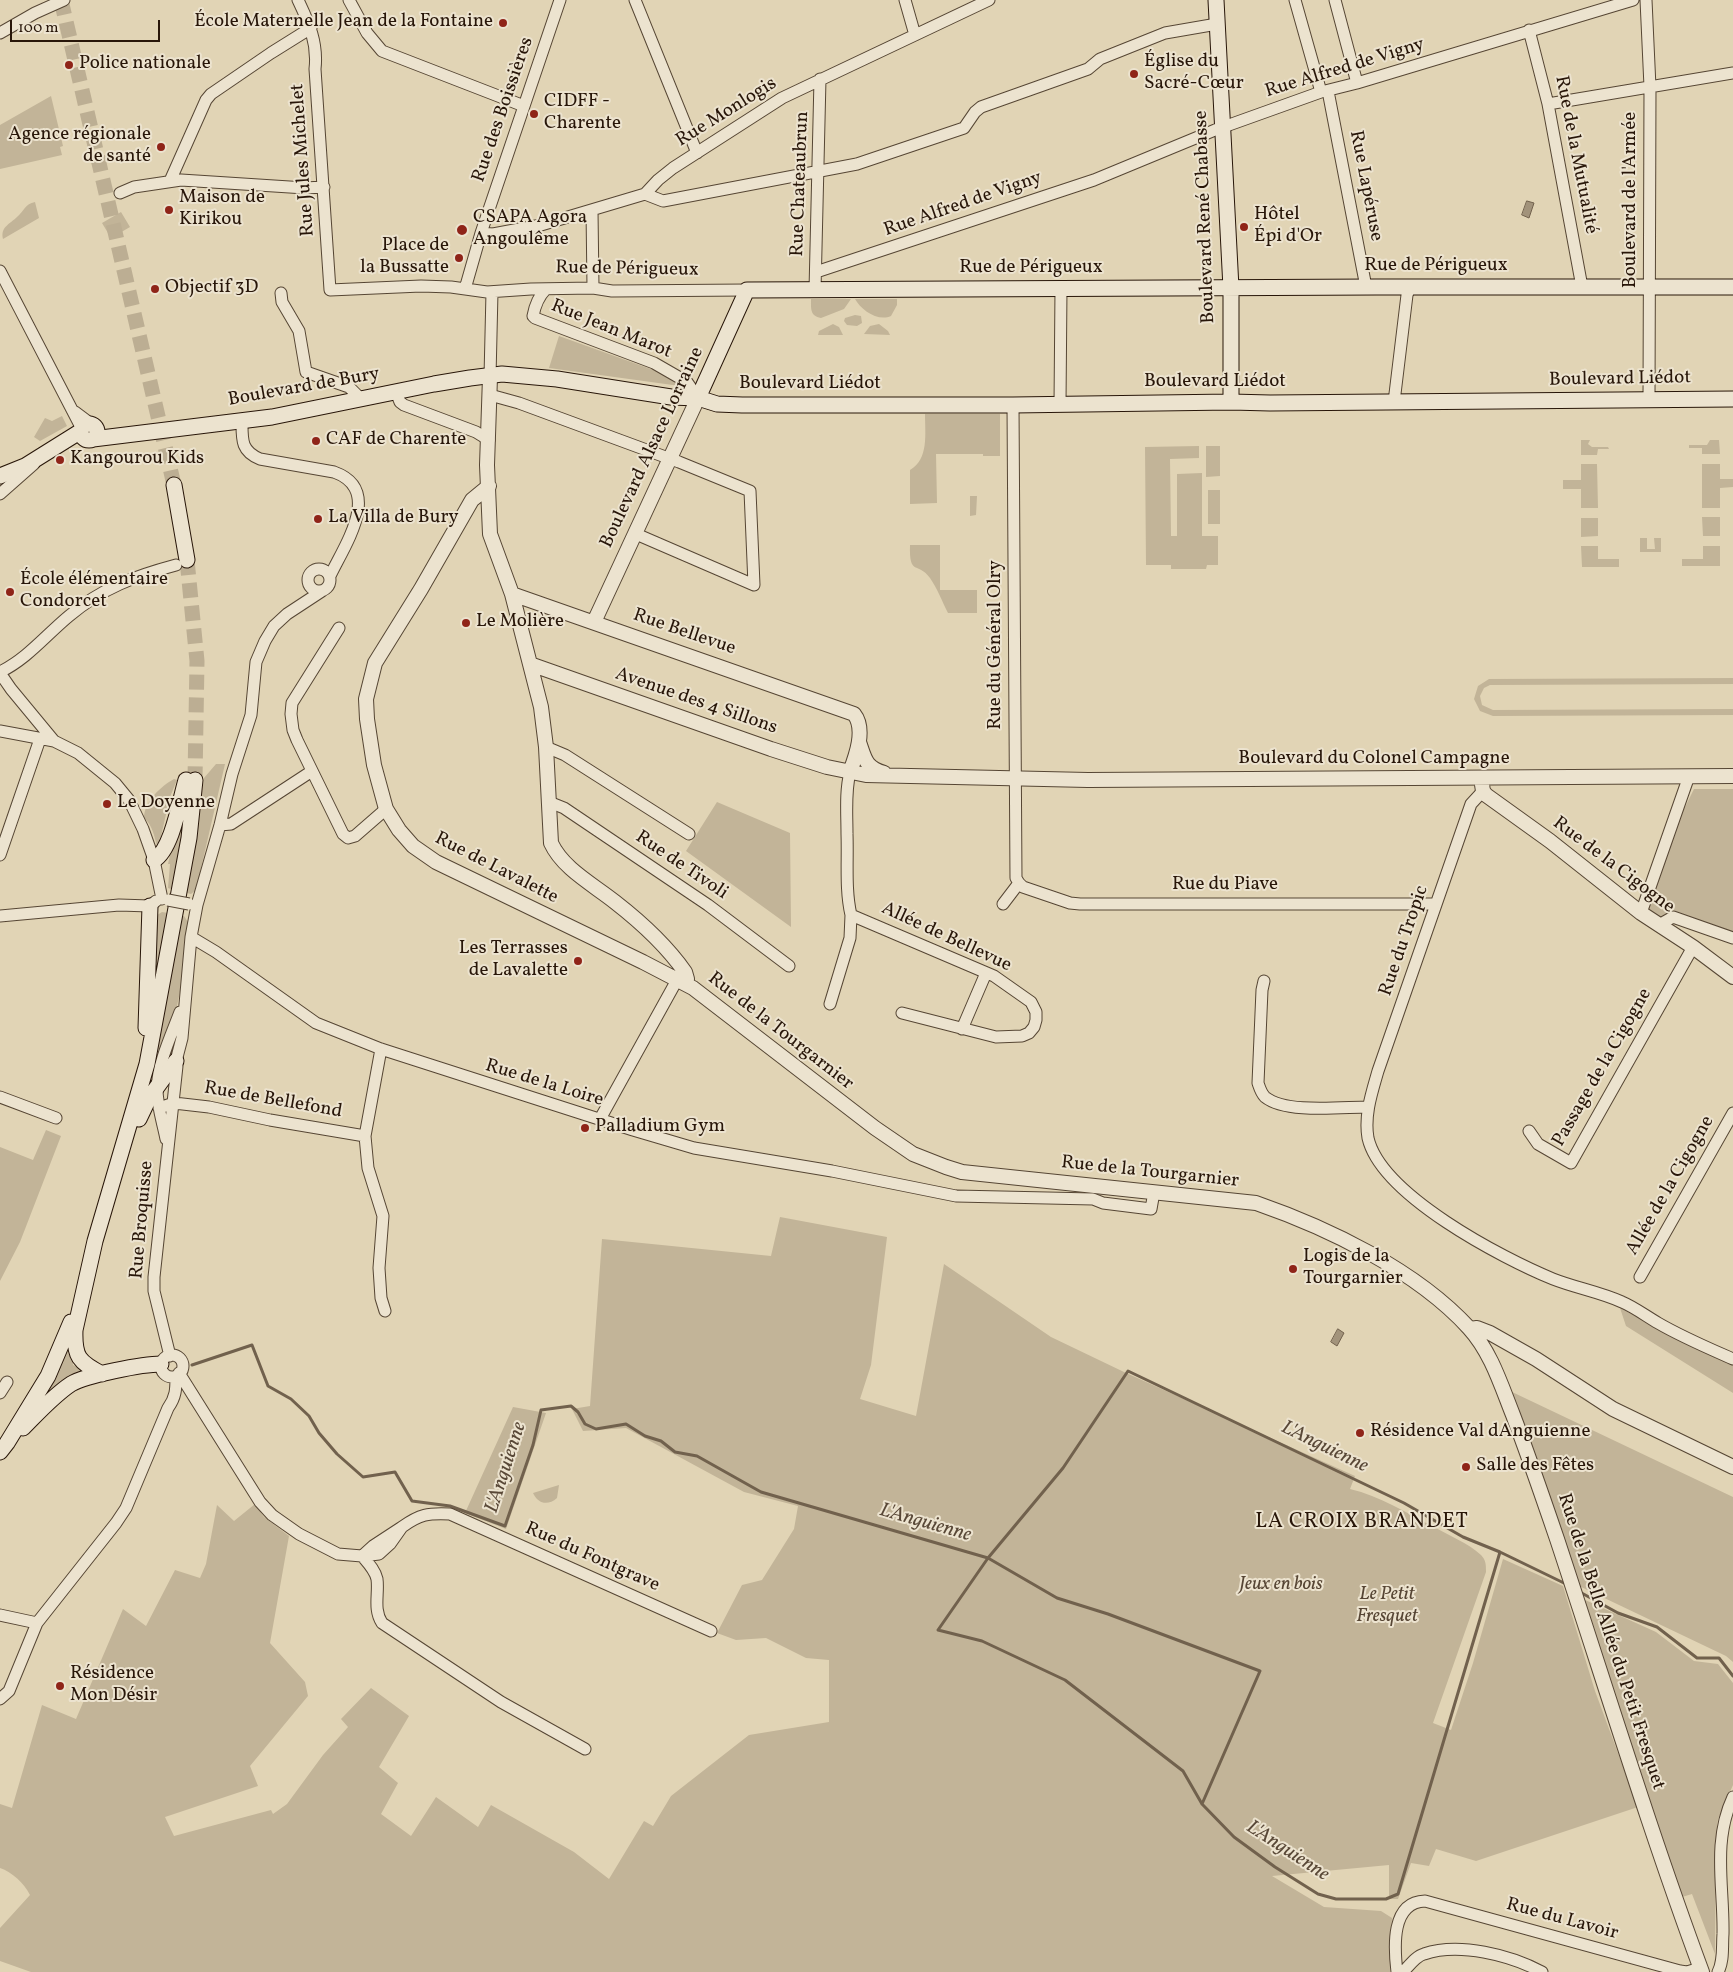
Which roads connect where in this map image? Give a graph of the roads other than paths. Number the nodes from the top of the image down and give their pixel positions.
1 (64, 0) edge
2 (298, 0) edge
3 (348, 0) edge
4 (560, 0) edge
5 (635, 0) edge
6 (905, 0) edge
7 (989, 0) edge
8 (1216, 0) edge
9 (1295, 0) edge
10 (1335, 0) edge
11 (1633, 0) edge
12 (1646, 0) edge
13 (1217, 24) junction
14 (311, 28) junction
15 (1529, 30) junction
16 (0, 34) edge
17 (915, 35) junction
18 (1733, 73) edge
19 (820, 79) junction
20 (1357, 83) junction
21 (1650, 87) junction
22 (1324, 91) junction
23 (1548, 104) junction
24 (524, 106) junction
25 (1224, 127) junction
26 (697, 153) junction
27 (819, 172) junction
28 (170, 181) junction
29 (324, 187) junction
30 (120, 193) dead end
31 (645, 194) junction
32 (592, 210) junction
33 (481, 232) junction
34 (0, 271) edge
35 (816, 272) junction
36 (1366, 287) junction
37 (1410, 287) junction
38 (1582, 287) junction
39 (1733, 287) edge
40 (593, 288) junction
41 (1231, 288) junction
42 (1648, 288) junction
43 (465, 289) junction
44 (546, 289) junction
45 (1061, 289) junction
46 (330, 290) joint
47 (747, 290) junction
48 (816, 290) junction
49 (492, 292) junction
50 (281, 293) dead end
51 (490, 377) junction
52 (396, 392) junction
53 (490, 395) junction
54 (360, 398) junction
55 (698, 398) junction
56 (1733, 399) edge
57 (1649, 400) junction
58 (1231, 402) junction
59 (1394, 402) junction
60 (1060, 404) junction
61 (1013, 405) junction
62 (242, 421) junction
63 (88, 431) junction
64 (489, 440) junction
65 (40, 458) junction
66 (670, 460) junction
67 (488, 465) junction
68 (0, 476) edge
69 (174, 485) tunnel mouth
70 (489, 486) junction
71 (0, 494) edge
72 (472, 500) junction
73 (636, 534) junction
74 (344, 546) junction
75 (182, 563) joint
76 (320, 568) junction
77 (330, 576) junction
78 (309, 586) junction
79 (322, 591) junction
80 (512, 594) junction
81 (297, 607) junction
82 (594, 622) junction
83 (338, 628) dead end
84 (530, 664) junction
85 (0, 672) edge
86 (0, 731) edge
87 (40, 739) junction
88 (54, 741) junction
89 (858, 741) junction
90 (546, 747) junction
91 (312, 771) junction
92 (850, 772) junction
93 (1689, 776) junction
94 (1733, 776) edge
95 (900, 777) junction
96 (1015, 779) junction
97 (1482, 784) junction
98 (549, 802) junction
99 (386, 809) junction
100 (220, 824) junction
101 (689, 834) dead end
102 (0, 855) edge
103 (154, 860) junction
104 (1019, 884) junction
105 (160, 902) junction
106 (1003, 904) dead end
107 (1436, 904) junction
108 (194, 907) junction
109 (1641, 913) junction
110 (851, 915) junction
111 (0, 916) edge
112 (1660, 925) junction
113 (1733, 938) edge
114 (196, 941) junction
115 (1693, 947) junction
116 (789, 966) dead end
117 (986, 972) junction
118 (1733, 977) edge
119 (1264, 981) dead end
120 (681, 982) junction
121 (185, 1000) junction
122 (830, 1004) dead end
123 (902, 1013) dead end
124 (962, 1029) junction
125 (380, 1049) junction
126 (176, 1061) junction
127 (157, 1087) junction
128 (0, 1097) edge
129 (174, 1103) junction
130 (1368, 1107) junction
131 (159, 1108) junction
132 (1733, 1113) edge
133 (56, 1118) dead end
134 (600, 1119) junction
135 (1529, 1131) dead end
136 (365, 1136) junction
137 (168, 1145) junction
138 (1148, 1192) junction
139 (1139, 1206) junction
140 (104, 1210) junction
141 (95, 1241) junction
142 (1640, 1277) dead end
143 (385, 1311) dead end
144 (1470, 1329) junction
145 (1733, 1359) edge
146 (171, 1369) junction
147 (102, 1374) junction
148 (6, 1382) dead end
149 (0, 1393) edge
150 (199, 1402) junction
151 (171, 1404) junction
152 (2, 1445) edge
153 (1733, 1467) edge
154 (362, 1556) junction
155 (0, 1615) edge
156 (37, 1623) junction
157 (711, 1630) dead end
158 (0, 1699) edge
159 (585, 1748) dead end
160 (1733, 1797) edge
161 (1701, 1970) edge
162 (1397, 1972) edge
163 (1403, 1972) edge
164 (1542, 1972) edge
165 (1718, 1972) edge

1 - 16 street
2 - 14 street, Rue Jules Michelet
3 - 24 street
4 - 24 street, Rue des Boissières
5 - 26 street
6 - 17 street
7 - 17 street, Rue Monlogis
8 - 13 main road, Boulevard René Chabasse
9 - 22 street, Rue Lapéruse
10 - 20 street
11 - 15 street, Rue Alfred de Vigny
12 - 21 street, Boulevard de l'Armée
13 - 25 main road, Boulevard René Chabasse
13 - 27 street
14 - 28 street
14 - 29 street, Rue Jules Michelet
15 - 20 street, Rue Alfred de Vigny
15 - 23 street, Rue de la Mutualité
17 - 19 street, Rue Monlogis
18 - 21 street
19 - 26 street, Rue Monlogis
19 - 27 street, Rue Chateaubrun
20 - 22 street, Rue Alfred de Vigny
21 - 23 street
21 - 42 street, Boulevard de l'Armée
22 - 25 street, Rue Alfred de Vigny
22 - 36 street, Rue Lapéruse
23 - 38 street, Rue de la Mutualité
24 - 33 street, Rue des Boissières
25 - 35 street, Rue Alfred de Vigny
25 - 41 main road, Boulevard René Chabasse
26 - 31 street, Rue Monlogis
27 - 31 street
27 - 35 street, Rue Chateaubrun
28 - 29 street
28 - 30 street
29 - 46 street, Rue Jules Michelet
31 - 32 street, Rue Monlogis
32 - 33 street, Rue Monlogis
32 - 40 street
33 - 43 street, Rue des Boissières
34 - 63 street
35 - 48 street, Rue Chateaubrun
36 - 37 main road, Rue de Périgueux
36 - 41 main road, Rue de Périgueux
37 - 38 main road, Rue de Périgueux
37 - 59 street
38 - 42 main road, Rue de Périgueux
39 - 42 main road, Rue de Périgueux
40 - 44 street, Rue de Périgueux
40 - 47 street, Rue de Périgueux
41 - 45 main road, Rue de Périgueux
41 - 58 main road, Boulevard René Chabasse
42 - 57 street, Boulevard de l'Armée
43 - 46 street, Rue de Périgueux
43 - 49 street, Rue de Périgueux
44 - 49 street, Rue de Périgueux
44 - 55 street, Rue Jean Marot
45 - 48 main road, Rue de Périgueux
45 - 60 street
47 - 48 main road, Rue de Périgueux
47 - 55 main road, Boulevard Alsace Lorraine
49 - 51 street
50 - 54 street
51 - 52 main road, Boulevard de Bury
51 - 53 street, Rue de la Tourgarnier
51 - 55 main road, Boulevard de Bury
52 - 54 main road, Boulevard de Bury
52 - 64 street
53 - 64 street, Rue de la Tourgarnier
53 - 66 street
54 - 62 main road, Boulevard de Bury
55 - 61 main road, Boulevard Liédot
55 - 66 street, Boulevard Alsace Lorraine
56 - 57 main road, Boulevard Liédot
57 - 59 main road, Boulevard Liédot
58 - 59 main road, Boulevard Liédot
58 - 60 main road, Boulevard Liédot
60 - 61 main road, Boulevard Liédot
61 - 96 street, Rue du Général Olry
62 - 63 main road, Boulevard de Bury
62 - 74 street
63 - 65 main road
64 - 67 street, Rue de la Tourgarnier
65 - 68 main road
65 - 71 street
66 - 73 street, Boulevard Alsace Lorraine
66 - 73 street
67 - 70 street, Rue de la Tourgarnier
67 - 72 street
69 - 75 main road
70 - 72 street, Rue de Lavalette
70 - 80 street, Rue de la Tourgarnier
72 - 99 street, Rue de Lavalette
73 - 82 street, Boulevard Alsace Lorraine
74 - 76 street
74 - 77 street
75 - 85 street
76 - 77 street
76 - 78 street
77 - 79 street
78 - 79 street
78 - 81 street
79 - 81 street
80 - 82 street, Rue Bellevue
80 - 84 street, Rue de la Tourgarnier
81 - 100 street
82 - 89 street, Rue Bellevue
83 - 91 street
84 - 90 street, Rue de la Tourgarnier
84 - 92 street, Avenue des 4 Sillons
85 - 88 street
86 - 87 street
87 - 88 street
87 - 102 street
88 - 103 street
89 - 92 street
89 - 95 street
90 - 98 street, Rue de la Tourgarnier
90 - 101 street
91 - 99 street
91 - 100 street
92 - 95 street, Avenue des 4 Sillons
92 - 110 street, Allée de Bellevue
93 - 94 street, Boulevard du Colonel Campagne
93 - 97 street, Boulevard du Colonel Campagne
93 - 109 street
95 - 96 street, Boulevard du Colonel Campagne
96 - 97 street, Boulevard du Colonel Campagne
96 - 104 street, Rue du Général Olry
97 - 107 street, Rue du Tropic
97 - 109 street, Rue de la Cigogne
98 - 116 street, Rue de Tivoli
98 - 120 street, Rue de la Tourgarnier
99 - 120 street, Rue de Lavalette
100 - 108 street
103 - 105 street
103 - 140 main road
104 - 106 street
104 - 107 street, Rue du Piave
105 - 108 street, bridge
105 - 111 street
105 - 140 main road
107 - 130 street, Rue du Tropic
108 - 114 street
109 - 112 street, Rue de la Cigogne
110 - 117 street, Allée de Bellevue
110 - 122 street
112 - 113 street
112 - 115 street, Rue de la Cigogne
114 - 121 street, Rue Broquisse
114 - 125 street, Rue de la Loire
115 - 118 street, Rue de la Cigogne
115 - 135 street, Passage de la Cigogne
117 - 124 street
117 - 124 street, Allée de Bellevue
119 - 130 street
120 - 134 street
120 - 138 street, Rue de la Tourgarnier
121 - 126 street, Rue Broquisse
121 - 127 street, Rue Broquisse
123 - 124 street, Allée de Bellevue
125 - 134 street, Rue de la Loire
125 - 136 street
126 - 127 main road
126 - 129 street, Rue Broquisse
127 - 131 street, Rue Broquisse
127 - 140 main road
128 - 133 street
129 - 131 street
129 - 136 street, Rue de Bellefond
129 - 137 street, Rue Broquisse
130 - 145 street, Rue du Tropic
131 - 137 street, Rue Broquisse
132 - 142 street, Allée de la Cigogne
134 - 139 street, Rue de la Loire
136 - 143 street
137 - 146 street, Rue Broquisse
138 - 139 street
138 - 139 street, Rue de la Loire
138 - 144 street, Rue de la Tourgarnier
140 - 141 main road
141 - 147 main road
141 - 152 main road
144 - 153 street
144 - 161 street, Rue de la Belle Allée du Petit Fresquet
146 - 147 main road
146 - 150 street, Rue du Fontgrave
146 - 151 street
147 - 152 main road
148 - 149 street
150 - 151 street
150 - 154 street, Rue du Fontgrave
151 - 156 street
154 - 157 street, Rue du Fontgrave
154 - 159 street
155 - 156 street
156 - 158 street
160 - 165 street
161 - 162 street, Rue du Lavoir
163 - 164 street

